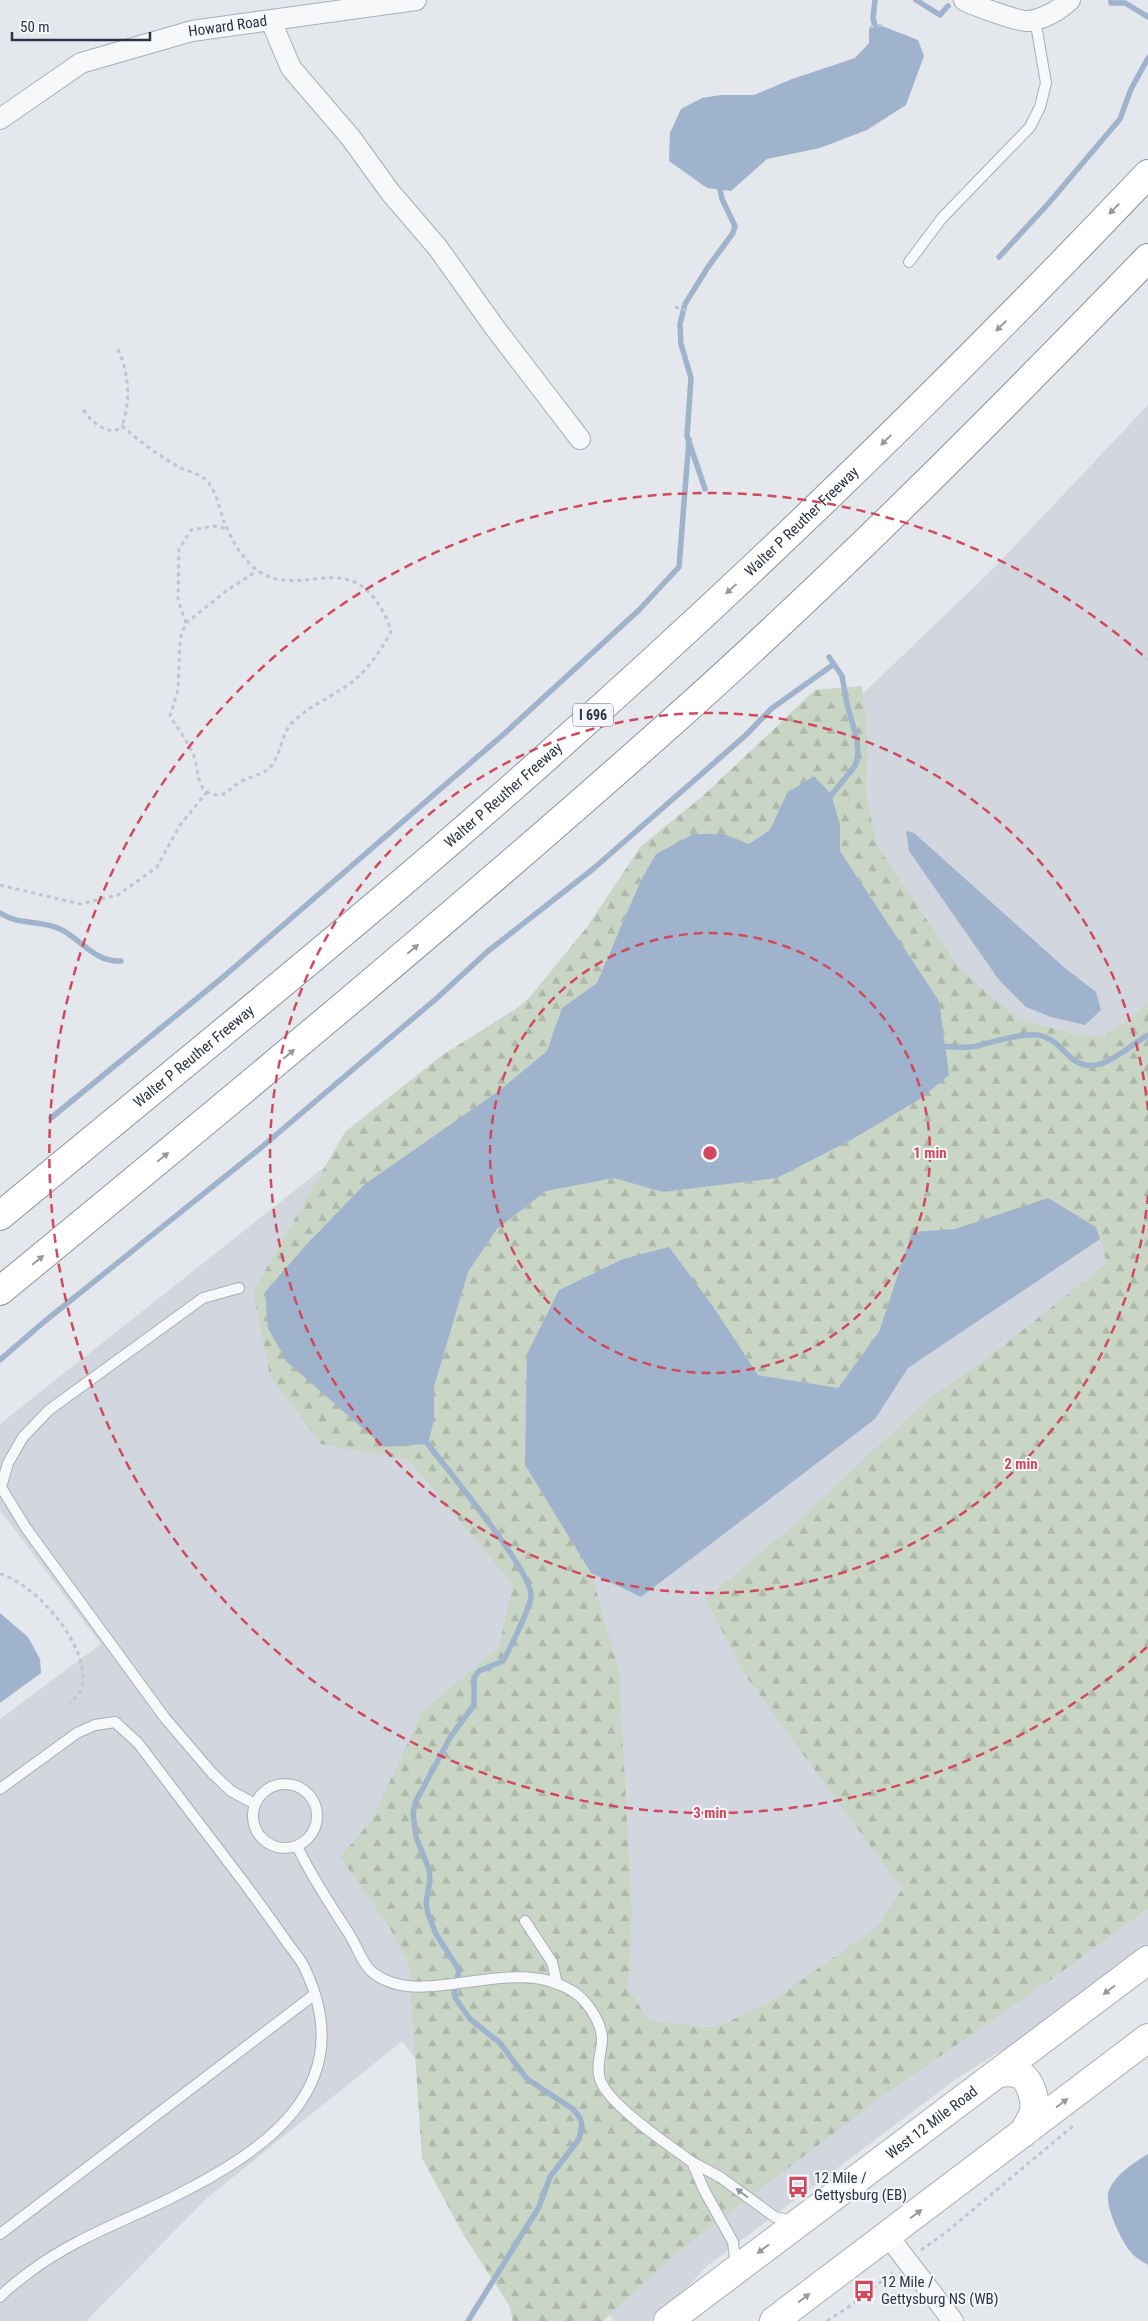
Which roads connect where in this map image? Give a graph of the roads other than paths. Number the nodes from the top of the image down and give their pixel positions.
1 (416, 0) edge
2 (964, 0) edge
3 (1070, 0) edge
4 (1035, 19) junction
5 (271, 21) junction
6 (0, 119) edge
7 (1148, 174) edge
8 (1148, 258) edge
9 (909, 262) dead end
10 (580, 438) dead end
11 (0, 1216) edge
12 (239, 1288) dead end
13 (0, 1291) edge
14 (0, 1790) edge
15 (255, 1804) junction
16 (297, 1846) junction
17 (526, 1920) dead end
18 (1148, 1960) edge
19 (558, 1984) junction
20 (315, 1994) junction
21 (1148, 2038) edge
22 (998, 2073) junction
23 (1023, 2133) junction
24 (692, 2162) junction
25 (800, 2222) junction
26 (0, 2234) edge
27 (888, 2236) junction
28 (728, 2276) junction
29 (0, 2297) edge
30 (668, 2321) edge
31 (774, 2321) edge
32 (953, 2321) edge

1 - 5 street, Howard Road
2 - 4 street
3 - 4 street
4 - 9 lane
5 - 6 street, Howard Road
5 - 10 street
7 -> 11 main road, Walter P Reuther Freeway / I 696
13 -> 8 main road
12 - 15 lane
14 - 20 lane
15 - 16 lane
15 - 16 lane
16 - 19 lane
17 - 19 lane
18 -> 22 main road, West 12 Mile Road
19 - 24 lane
20 - 26 lane
20 - 29 lane
23 -> 21 main road
22 - 23 main road
22 - 25 main road, West 12 Mile Road
27 -> 23 main road
25 -> 24 lane
24 - 28 lane
25 -> 28 main road, West 12 Mile Road
31 -> 27 main road
27 - 32 street
28 - 30 main road, West 12 Mile Road

